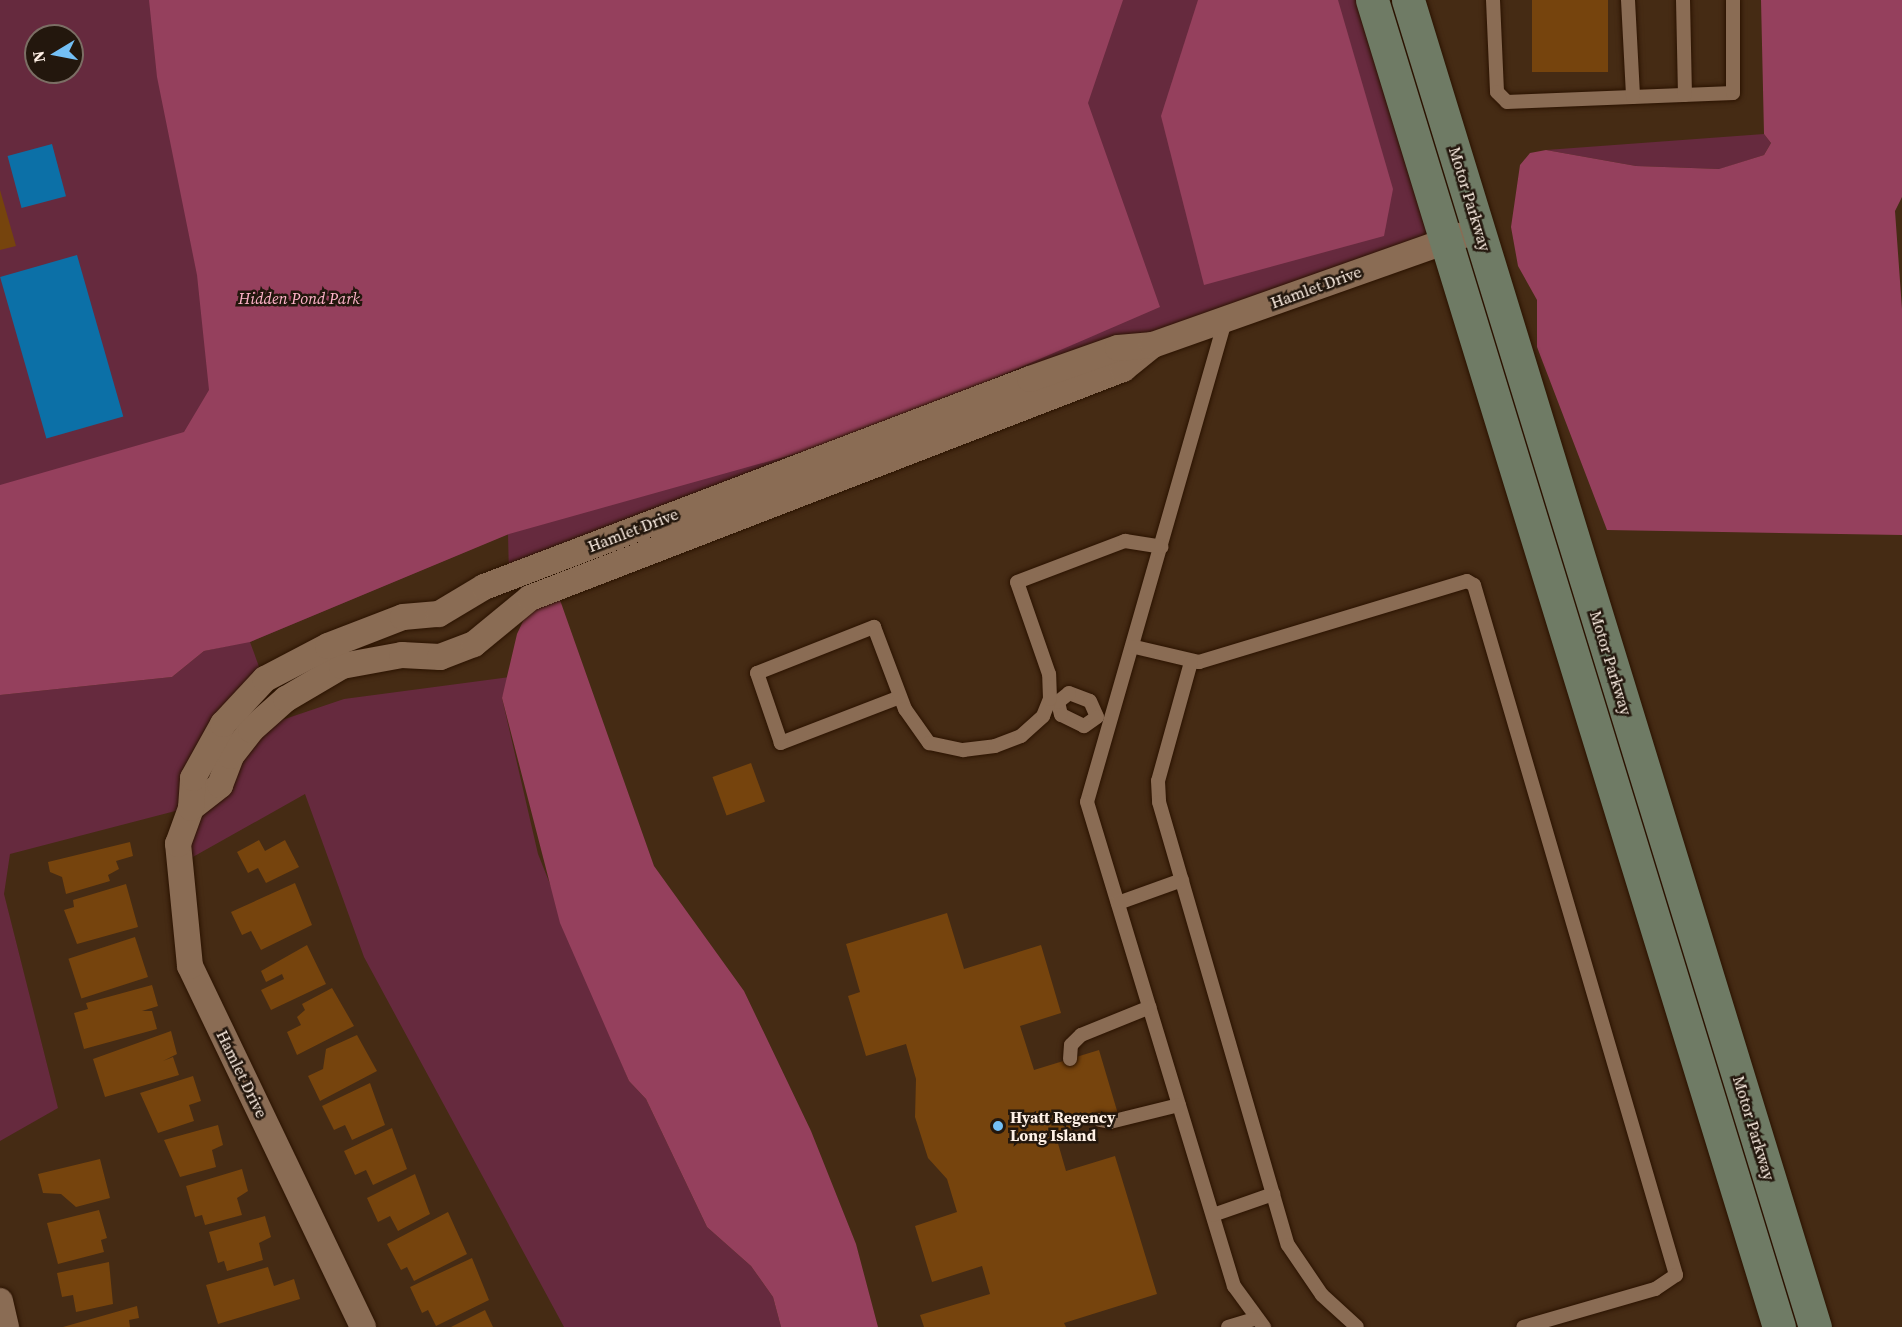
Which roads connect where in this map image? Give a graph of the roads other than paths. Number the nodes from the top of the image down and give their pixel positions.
1 (1372, 0) edge
2 (1408, 0) edge
3 (1493, 0) edge
4 (1628, 0) edge
5 (1683, 0) edge
6 (1733, 0) edge
7 (1684, 95) junction
8 (1633, 97) junction
9 (1480, 230) junction
10 (1447, 240) junction
11 (1225, 321) junction
12 (1154, 345) junction
13 (1162, 547) junction
14 (484, 586) junction
15 (403, 617) junction
16 (500, 625) junction
17 (1135, 647) junction
18 (410, 656) junction
19 (1191, 662) junction
20 (900, 697) junction
21 (1054, 701) junction
22 (1097, 717) junction
23 (1111, 724) junction
24 (191, 808) junction
25 (1182, 880) junction
26 (1118, 903) junction
27 (1150, 1007) junction
28 (1070, 1059) dead end
29 (1179, 1105) junction
30 (1100, 1120) dead end
31 (1273, 1194) junction
32 (1213, 1215) junction
33 (0, 1301) edge
34 (1259, 1323) edge
35 (6, 1327) edge
36 (363, 1327) edge
37 (1228, 1327) edge
38 (1357, 1327) edge
39 (1523, 1327) edge
40 (1779, 1327) edge
41 (1815, 1327) edge

1 - 10 main road, Motor Parkway
2 - 9 main road, Motor Parkway
3 - 8 lane
4 - 8 lane
5 - 7 lane
6 - 7 lane
7 - 8 lane
9 - 10 street, Hamlet Drive
9 - 41 main road, Motor Parkway
10 - 11 street, Hamlet Drive
10 - 40 main road, Motor Parkway
11 - 12 street, Hamlet Drive
11 - 13 lane
12 - 14 street, Hamlet Drive
12 - 16 street, Hamlet Drive
13 - 17 lane
13 - 21 lane
14 - 15 street, Hamlet Drive
14 - 16 street
15 - 18 street
15 - 24 street, Hamlet Drive
16 - 18 street, Hamlet Drive
17 - 19 lane
17 - 23 lane
18 - 24 street, Hamlet Drive
19 - 25 lane
19 - 39 lane
20 - 20 lane
20 - 21 lane
21 - 22 lane
21 - 22 lane
22 - 23 lane
23 - 26 lane
24 - 36 street, Hamlet Drive
25 - 26 lane
25 - 31 lane
26 - 27 lane
27 - 28 lane
27 - 29 lane
29 - 30 lane
29 - 32 lane
31 - 32 lane
31 - 38 lane
32 - 34 lane
33 - 35 street
34 - 37 lane

